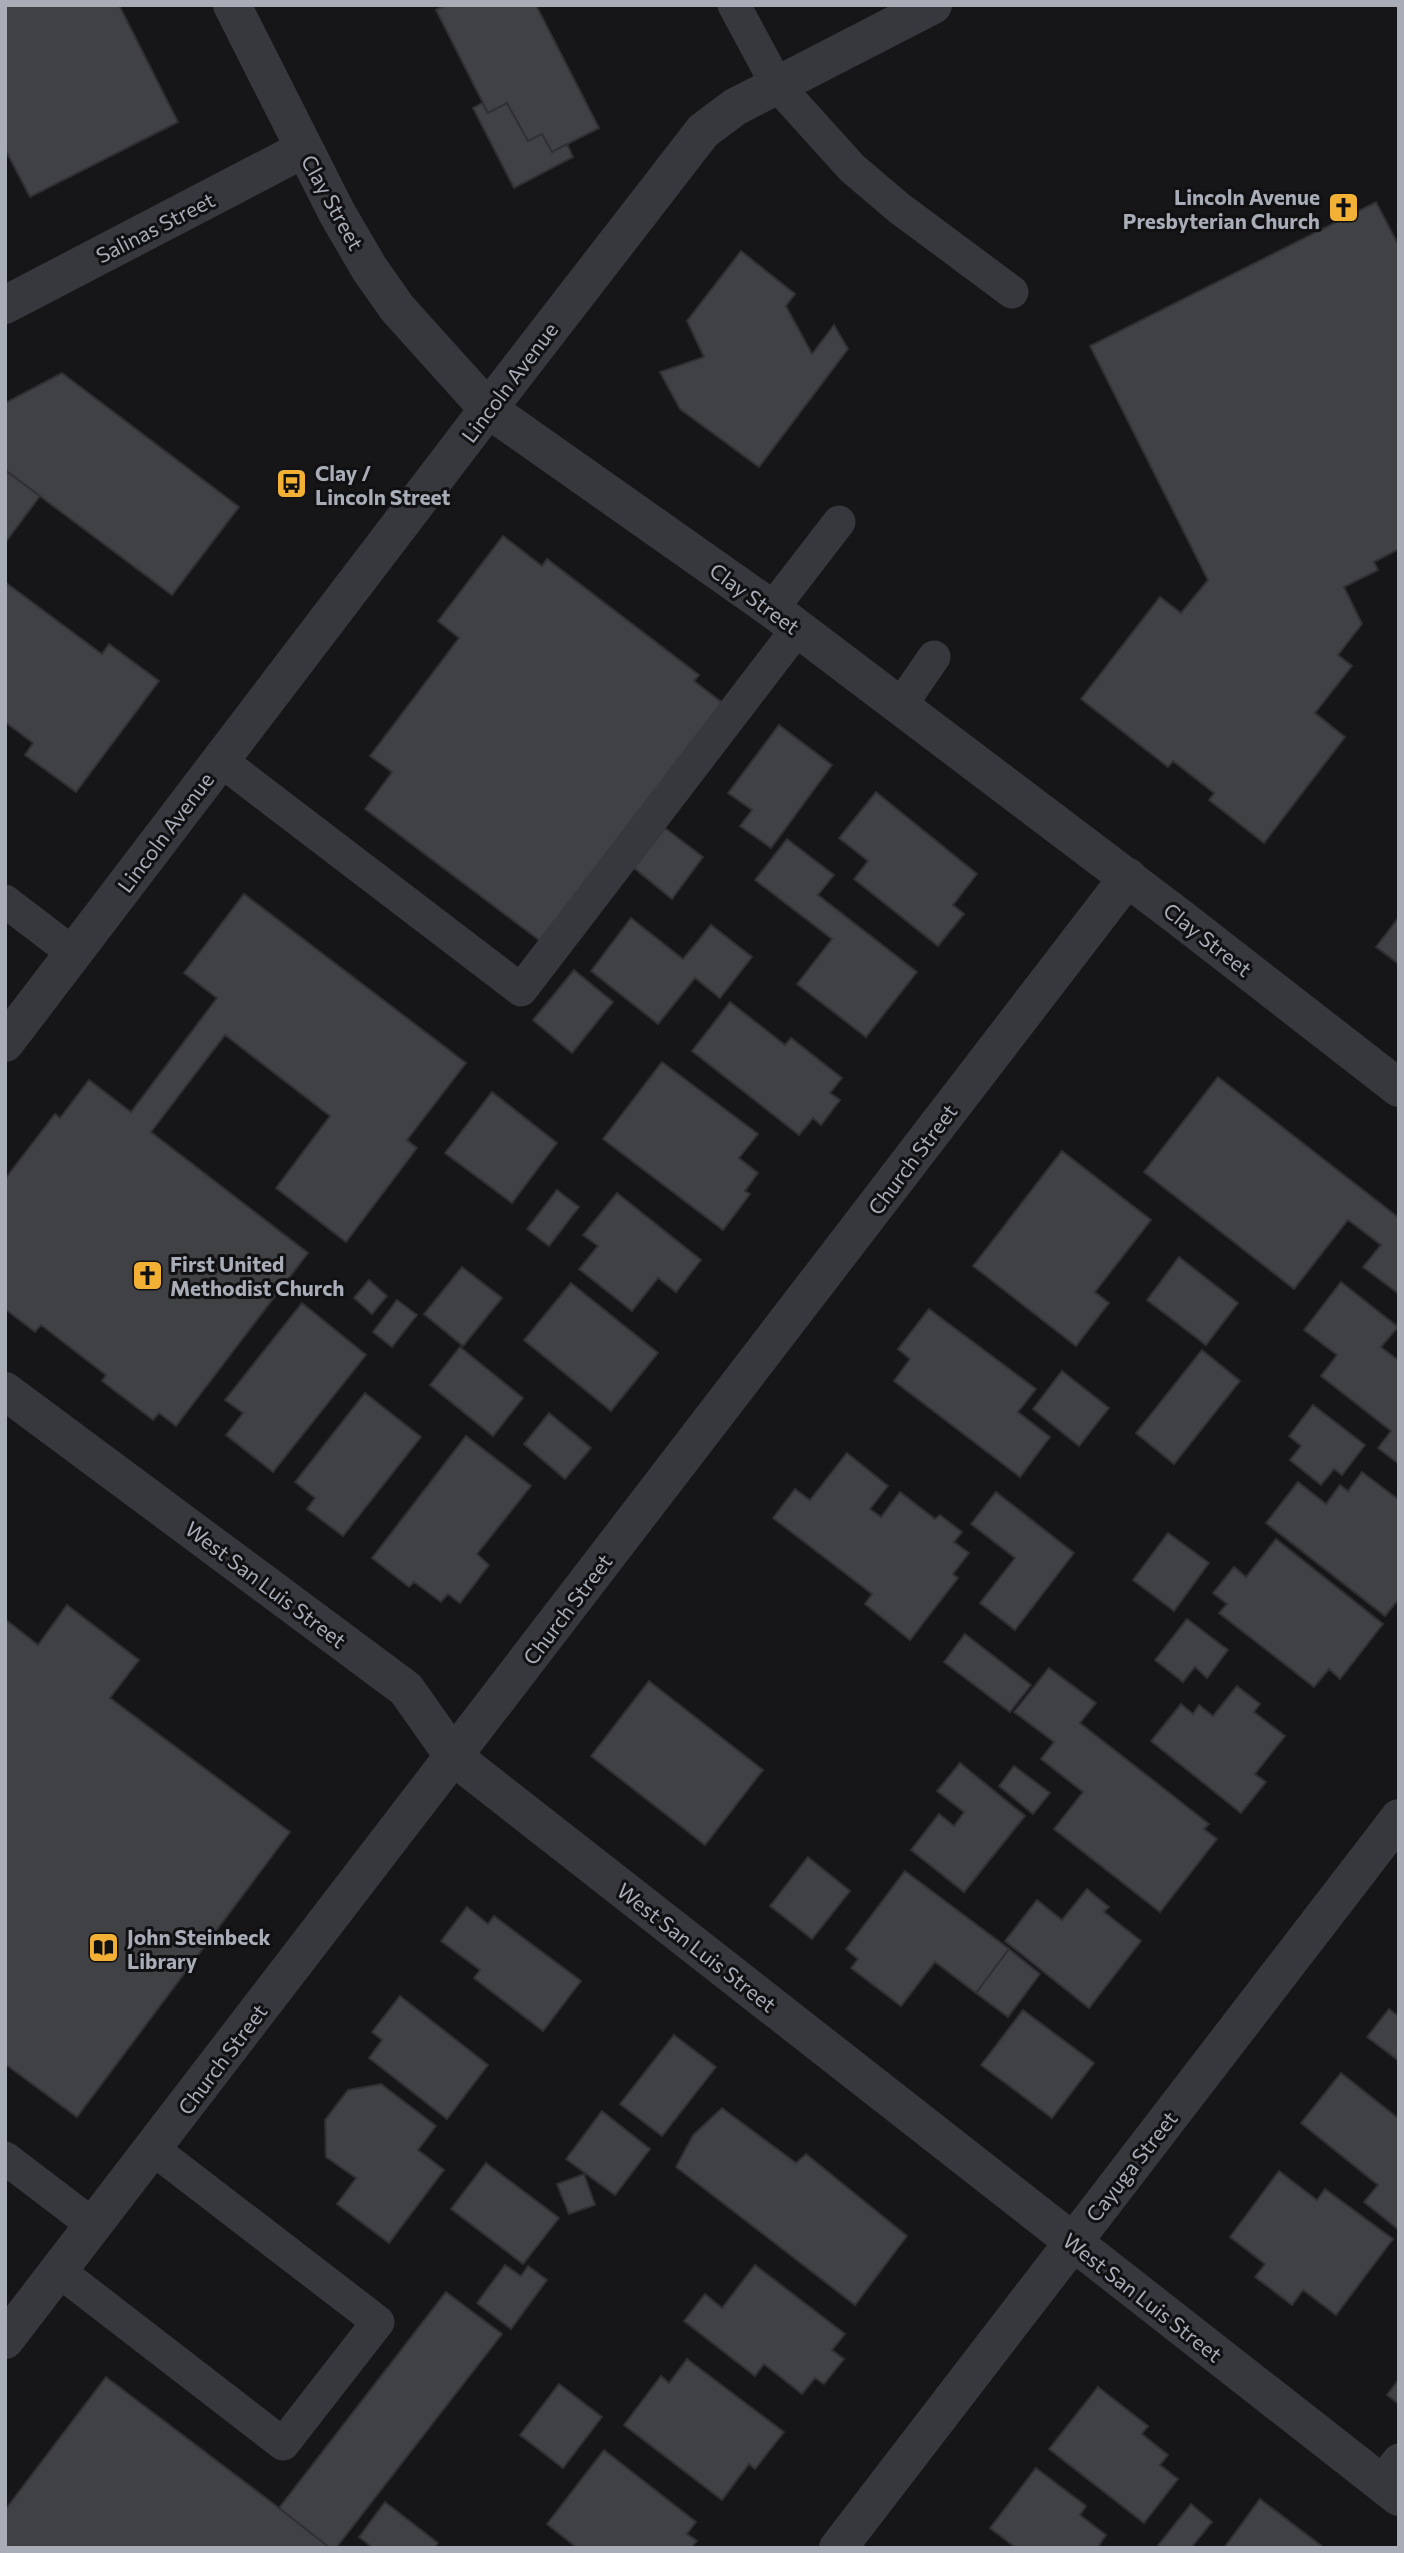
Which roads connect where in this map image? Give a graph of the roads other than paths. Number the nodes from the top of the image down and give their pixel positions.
1 (232, 5) edge
2 (733, 5) edge
3 (933, 5) edge
4 (777, 85) junction
5 (304, 149) junction
6 (1012, 292) dead end
7 (5, 305) edge
8 (488, 409) junction
9 (839, 522) dead end
10 (785, 618) junction
11 (934, 657) dead end
12 (901, 705) junction
13 (220, 760) junction
14 (1128, 877) junction
15 (5, 901) edge
16 (73, 953) junction
17 (5, 1043) edge
18 (1399, 1088) edge
19 (5, 1391) edge
20 (454, 1757) junction
21 (1399, 1818) edge
22 (153, 2149) junction
23 (5, 2158) edge
24 (93, 2225) junction
25 (1073, 2242) junction
26 (58, 2271) junction
27 (5, 2340) edge
28 (1393, 2480) edge
29 (838, 2548) edge

1 - 5 street, Clay Street
2 - 4 lane
3 - 4 street, Lincoln Avenue
4 - 6 lane
4 - 8 street, Lincoln Avenue
5 - 7 street, Salinas Street
5 - 8 street, Clay Street
8 - 10 street, Clay Street
8 - 13 street, Lincoln Avenue
9 - 10 lane
10 - 12 street, Clay Street
10 - 13 lane
11 - 12 lane
12 - 14 street, Clay Street
13 - 16 street, Lincoln Avenue
14 - 18 street, Clay Street
14 - 20 street, Church Street
15 - 16 lane
16 - 17 street, Lincoln Avenue
19 - 20 street, West San Luis Street
20 - 22 street, Church Street
20 - 25 street, West San Luis Street
21 - 25 street, Cayuga Street
22 - 24 street, Church Street
22 - 26 lane
23 - 24 lane
24 - 26 street, Church Street
25 - 28 street, West San Luis Street
25 - 29 street, Cayuga Street
26 - 27 street, Church Street

